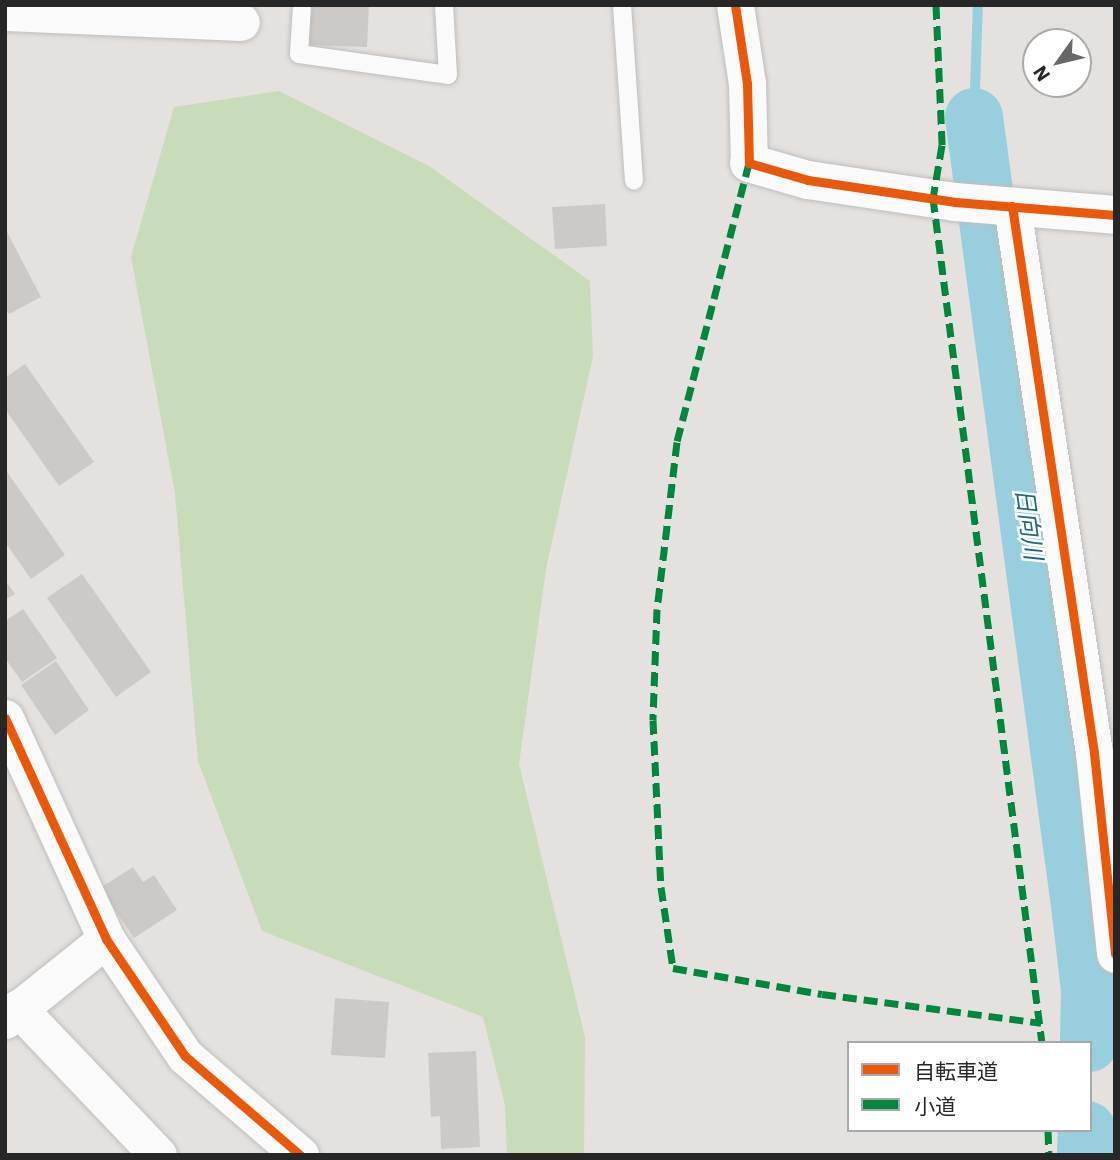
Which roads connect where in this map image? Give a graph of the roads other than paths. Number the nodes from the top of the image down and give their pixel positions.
1 (302, 5) edge
2 (444, 5) edge
3 (622, 5) edge
4 (735, 5) edge
5 (241, 22) dead end
6 (10, 25) edge
7 (749, 163) joint
8 (634, 181) dead end
9 (1012, 206) junction
10 (1115, 215) edge
11 (5, 718) edge
12 (106, 939) junction
13 (1115, 954) edge
14 (11, 1014) edge
15 (158, 1155) edge
16 (300, 1155) edge

1 - 2 lane
3 - 8 lane
4 - 7 street
5 - 6 street
7 - 9 street
9 - 10 street
9 - 13 street
11 - 12 street
12 - 14 street
12 - 16 street
14 - 15 street

